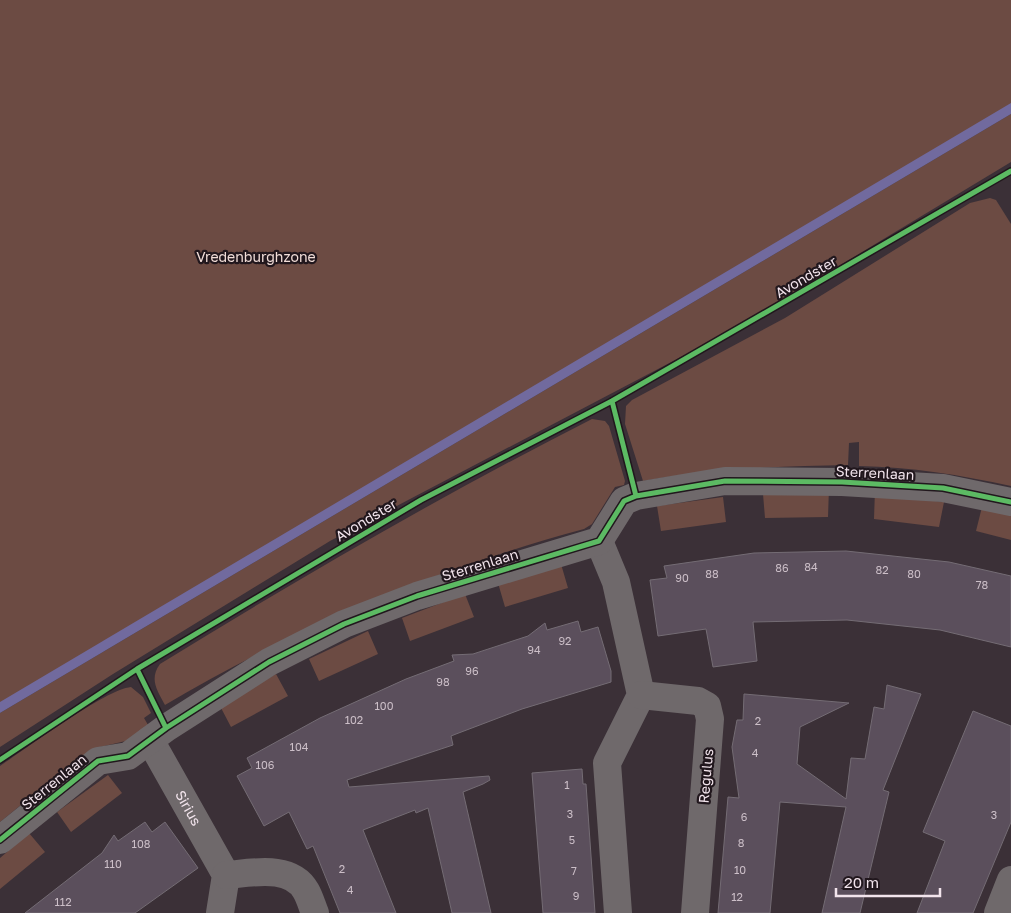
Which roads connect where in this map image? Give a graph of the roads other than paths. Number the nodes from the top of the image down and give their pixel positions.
1 (1011, 502) edge
2 (599, 541) junction
3 (641, 695) junction
4 (150, 740) junction
5 (0, 840) edge
6 (226, 875) junction
7 (1011, 880) edge
8 (220, 913) edge
9 (315, 913) edge
10 (618, 913) edge
11 (695, 913) edge
12 (998, 913) edge

1 - 2 street, Sterrenlaan
2 - 3 street
2 - 4 street, Sterrenlaan
3 - 10 street
3 - 11 street, Regulus
4 - 5 street, Sterrenlaan
4 - 6 street, Sirius
6 - 8 street
6 - 9 street
7 - 12 street

